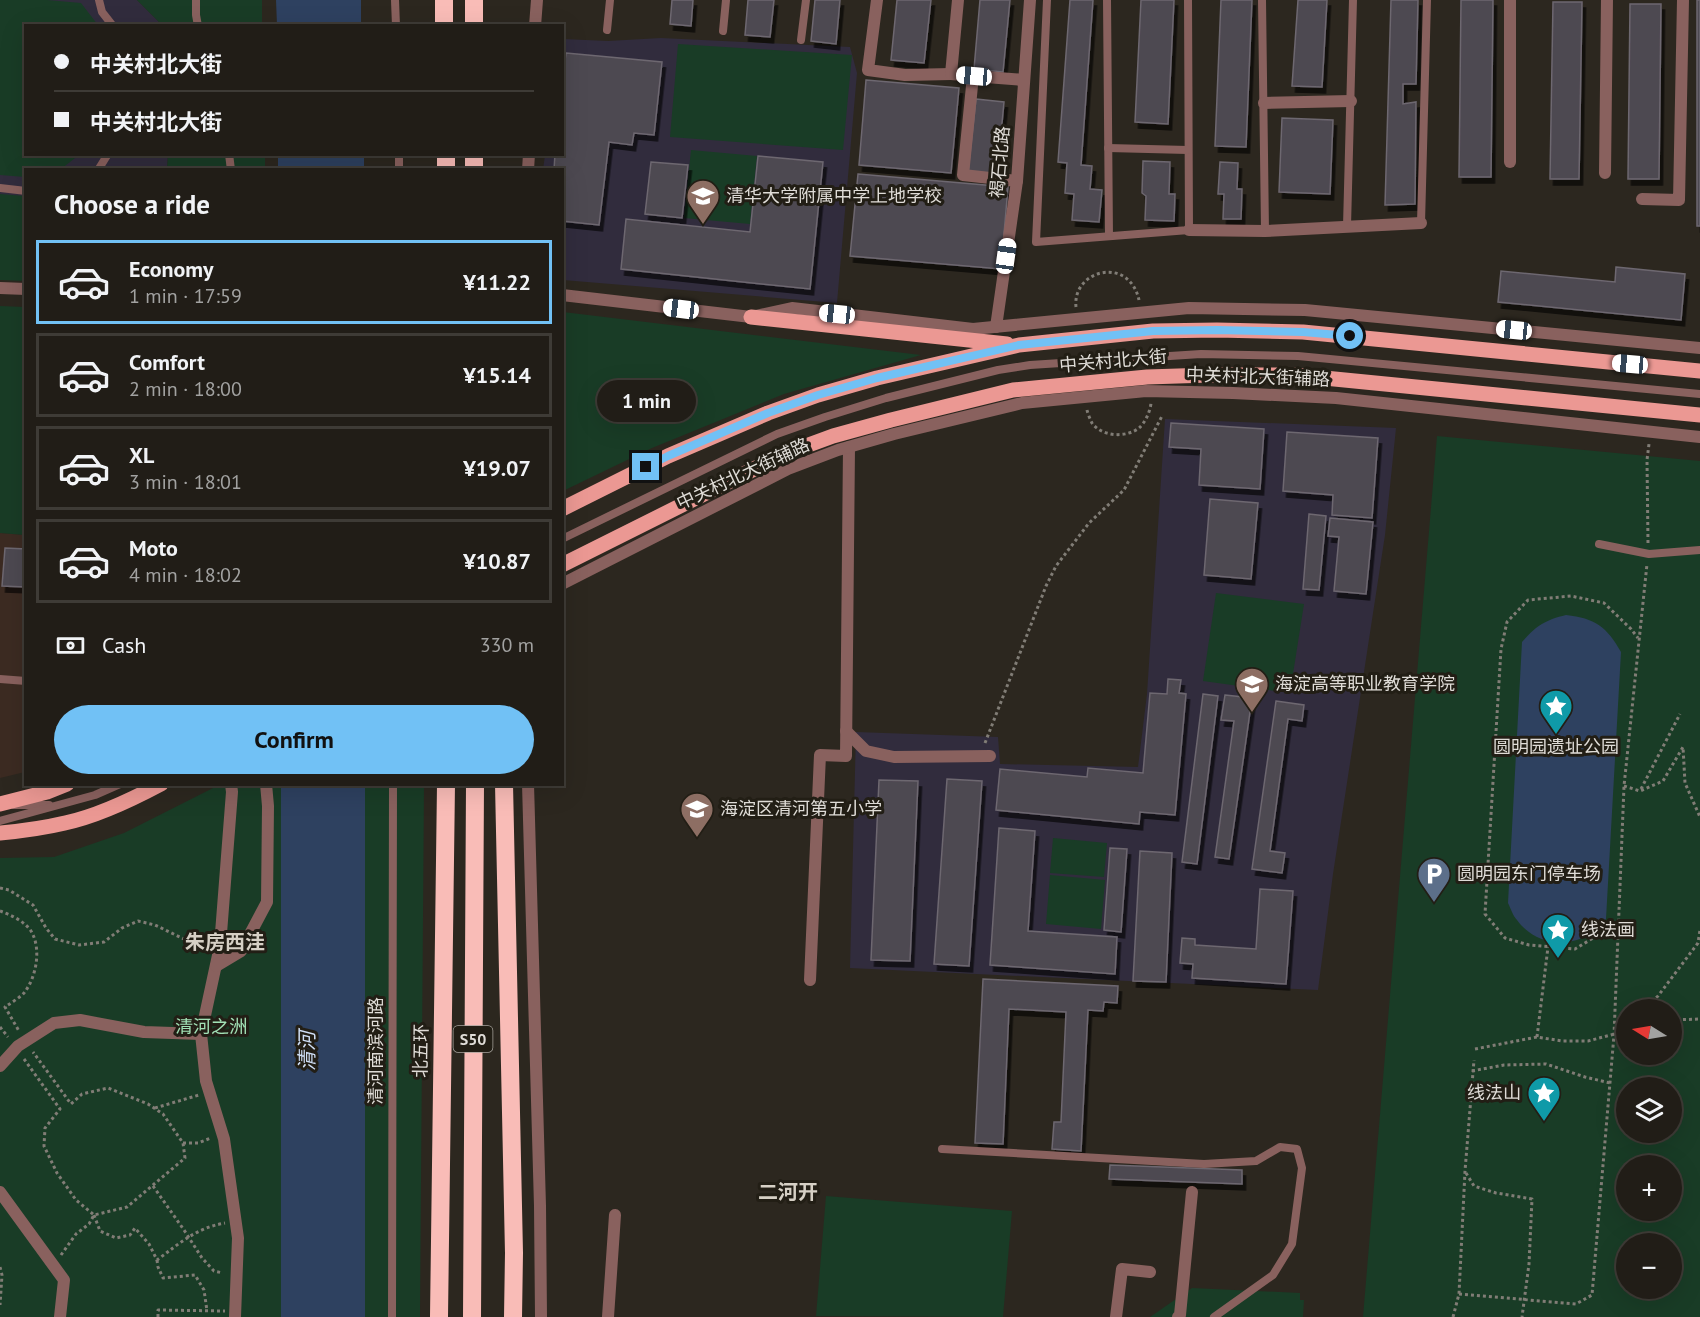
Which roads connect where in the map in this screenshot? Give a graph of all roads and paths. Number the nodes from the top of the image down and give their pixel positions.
1 (99, 0) edge
2 (196, 0) edge
3 (395, 0) edge
4 (444, 0) edge
5 (474, 0) edge
6 (537, 0) edge
7 (610, 0) edge
8 (726, 0) edge
9 (806, 0) edge
10 (877, 0) edge
11 (958, 0) edge
12 (1030, 0) edge
13 (1047, 0) edge
14 (1107, 0) edge
15 (1188, 0) edge
16 (1262, 0) edge
17 (1353, 0) edge
18 (1427, 0) edge
19 (1510, 0) edge
20 (1607, 0) edge
21 (1683, 0) edge
22 (111, 24) edge
23 (198, 24) edge
24 (396, 24) edge
25 (444, 24) edge
26 (474, 24) edge
27 (535, 24) edge
28 (607, 30) dead end
29 (723, 31) dead end
30 (801, 40) dead end
31 (951, 74) junction
32 (974, 76) junction
33 (1024, 80) junction
34 (1351, 101) junction
35 (1264, 103) junction
36 (1108, 148) junction
37 (1188, 150) junction
38 (1510, 162) dead end
39 (1605, 173) dead end
40 (1017, 181) junction
41 (0, 188) edge
42 (24, 191) edge
43 (1642, 199) dead end
44 (1421, 223) joint
45 (1347, 226) junction
46 (1189, 230) junction
47 (1265, 231) junction
48 (1109, 236) junction
49 (0, 288) edge
50 (24, 289) edge
51 (564, 295) edge
52 (751, 317) junction
53 (996, 327) junction
54 (1019, 345) junction
55 (1700, 348) edge
56 (1700, 370) edge
57 (1700, 394) edge
58 (1700, 415) edge
59 (1162, 416) dead end
60 (1651, 432) junction
61 (1700, 437) edge
62 (849, 447) junction
63 (564, 508) edge
64 (564, 538) edge
65 (1599, 544) dead end
66 (1700, 550) edge
67 (1648, 554) junction
68 (564, 564) edge
69 (564, 583) edge
70 (1640, 640) junction
71 (0, 679) edge
72 (24, 681) edge
73 (1680, 714) dead end
74 (846, 731) junction
75 (985, 756) joint
76 (61, 786) edge
77 (115, 786) edge
78 (157, 786) edge
79 (231, 786) edge
80 (266, 786) edge
81 (393, 786) edge
82 (446, 786) edge
83 (475, 786) edge
84 (504, 786) edge
85 (528, 786) edge
86 (1624, 786) junction
87 (1640, 791) junction
88 (0, 804) edge
89 (61, 805) junction
90 (1699, 811) edge
91 (1700, 817) edge
92 (0, 821) edge
93 (0, 833) edge
94 (0, 888) edge
95 (0, 911) edge
96 (1618, 922) junction
97 (1700, 930) edge
98 (220, 946) junction
99 (1548, 946) junction
100 (216, 966) junction
101 (810, 980) dead end
102 (1655, 999) edge
103 (1700, 1019) edge
104 (1682, 1020) edge
105 (0, 1027) edge
106 (201, 1034) junction
107 (1614, 1035) junction
108 (1537, 1037) junction
109 (20, 1044) junction
110 (1475, 1049) dead end
111 (1473, 1060) dead end
112 (0, 1066) edge
113 (1472, 1071) junction
114 (1610, 1083) junction
115 (209, 1090) junction
116 (154, 1108) junction
117 (222, 1133) junction
118 (183, 1143) junction
119 (942, 1149) dead end
120 (1465, 1171) junction
121 (153, 1186) junction
122 (0, 1192) edge
123 (1192, 1192) dead end
124 (94, 1215) junction
125 (615, 1215) dead end
126 (235, 1221) junction
127 (188, 1236) junction
128 (157, 1260) junction
129 (51, 1263) junction
130 (0, 1267) edge
131 (1150, 1272) dead end
132 (237, 1276) junction
133 (1459, 1294) junction
134 (1524, 1301) junction
135 (0, 1305) edge
136 (207, 1311) junction
137 (236, 1314) edge
138 (60, 1317) edge
139 (158, 1317) edge
140 (392, 1317) edge
141 (439, 1317) edge
142 (472, 1317) edge
143 (513, 1317) edge
144 (541, 1317) edge
145 (608, 1317) edge
146 (1116, 1317) edge
147 (1178, 1317) edge
148 (1214, 1317) edge
149 (1454, 1317) edge
150 (1522, 1317) edge

1 - 22 lane
2 - 23 lane
3 - 24 lane
4 - 25 highway
5 - 26 highway
6 - 27 street
7 - 28 lane
8 - 29 lane
9 - 30 lane
10 - 31 street
11 - 31 street
12 - 33 street, 褐石北路
13 - 48 lane
14 - 36 lane
15 - 37 lane
16 - 35 lane
17 - 34 lane
18 - 44 lane
19 - 38 street
20 - 39 street
21 - 43 street
31 - 32 street
32 - 33 street
32 - 40 street
33 - 40 street, 褐石北路
34 - 35 street
34 - 45 lane
35 - 47 lane
36 - 37 lane
36 - 48 lane
37 - 46 lane
40 - 53 street, 褐石北路
41 - 42 lane
44 - 45 street
45 - 47 street
46 - 47 street
46 - 48 lane
49 - 50 street
51 - 52 street
52 - 53 street
52 - 54 main road
53 - 55 street
54 - 56 main road, 中关村北大街
54 - 63 main road, 中关村北大街
57 - 64 lane, 中关村北大街
58 - 68 main road, 中关村北大街
59 - 75 path
60 - 61 street, 中关村北大街辅路
60 - 62 street, 中关村北大街辅路
60 - 67 path
62 - 69 street, 中关村北大街辅路
62 - 74 street
65 - 67 lane
66 - 67 lane
67 - 70 path
70 - 86 path
70 - 99 path
71 - 72 lane
73 - 87 path
74 - 75 street
74 - 101 street
76 - 88 main road
77 - 89 lane
78 - 93 main road
79 - 98 street
80 - 100 street
81 - 140 lane, 清河南滨河路
82 - 141 highway, 北五环 / S50
83 - 142 highway, S50
84 - 143 highway
85 - 144 street
86 - 87 path
86 - 96 path
87 - 90 path
88 - 89 lane
89 - 92 lane
90 - 91 path
94 - 98 path
95 - 109 path
96 - 99 path
96 - 107 path
97 - 102 path
98 - 100 street
99 - 108 path
100 - 106 street
103 - 104 path
105 - 109 path
106 - 109 street
106 - 115 street
107 - 108 path
107 - 114 path
108 - 110 path
109 - 112 street
109 - 116 path
109 - 124 path
111 - 113 path
113 - 114 path
113 - 120 path
114 - 134 path
115 - 116 path
115 - 117 street
116 - 118 path
117 - 118 path
117 - 126 street
118 - 121 path
119 - 148 lane
120 - 133 path
120 - 134 path
121 - 124 path
121 - 127 path
122 - 129 street
123 - 147 street
124 - 128 path
124 - 129 path
125 - 145 street
126 - 127 path
126 - 132 street
127 - 128 path
127 - 132 path
128 - 136 path
129 - 138 street
130 - 135 path
131 - 146 street
132 - 137 street
133 - 134 path
133 - 149 path
134 - 150 path
136 - 137 path
136 - 139 path

